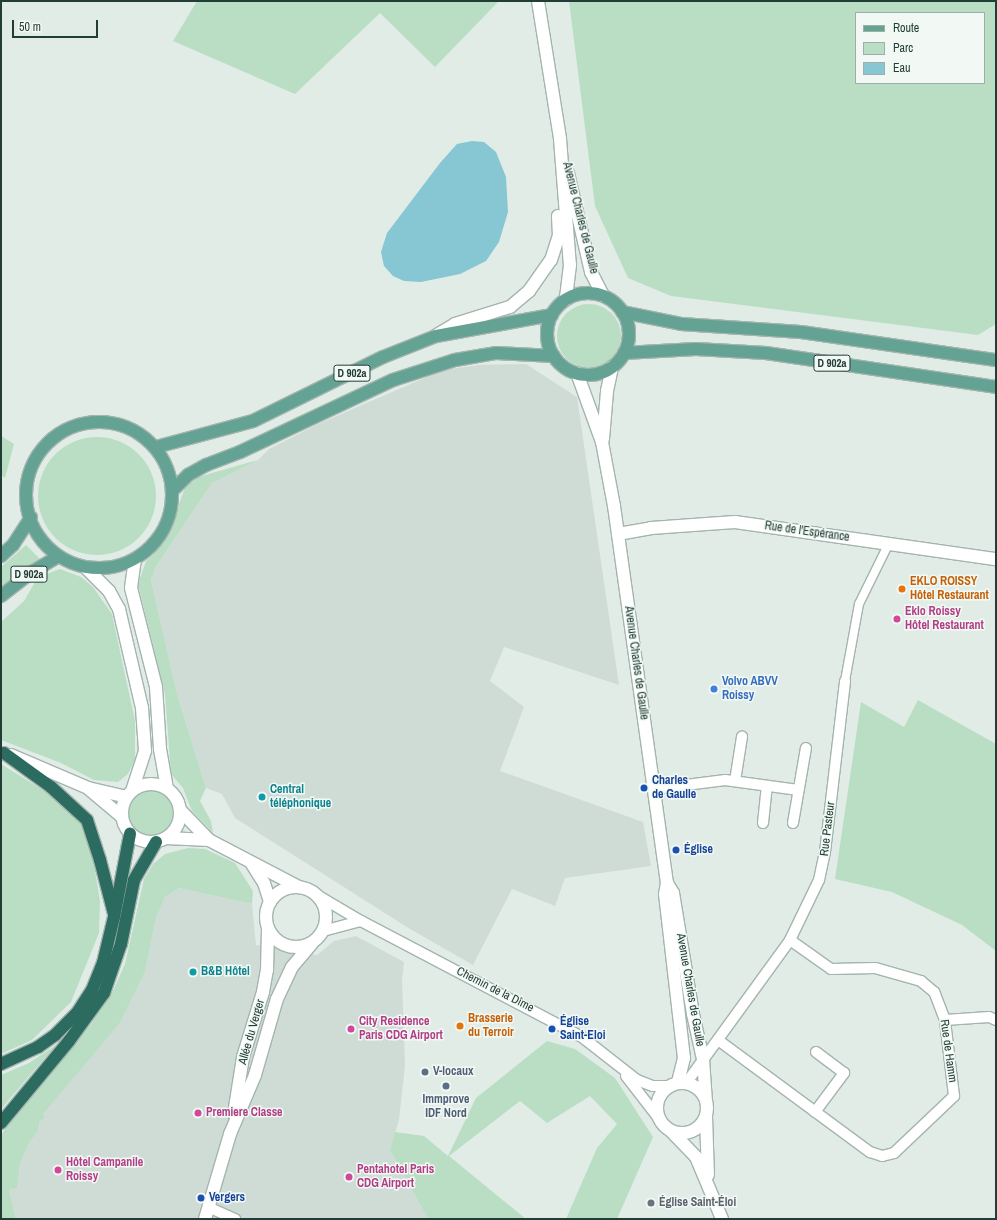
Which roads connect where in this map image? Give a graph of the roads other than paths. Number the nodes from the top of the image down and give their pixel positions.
1 (538, 1) edge
2 (560, 139) junction
3 (603, 296) junction
4 (566, 300) junction
5 (622, 312) junction
6 (552, 315) junction
7 (436, 336) junction
8 (624, 353) junction
9 (554, 356) junction
10 (996, 360) edge
11 (612, 367) junction
12 (577, 373) junction
13 (996, 387) edge
14 (602, 442) junction
15 (156, 447) junction
16 (172, 491) junction
17 (30, 517) junction
18 (618, 534) junction
19 (889, 543) junction
20 (1, 556) edge
21 (59, 556) junction
22 (135, 559) junction
23 (996, 559) edge
24 (85, 567) junction
25 (1, 596) edge
26 (845, 681) joint
27 (742, 737) dead end
28 (806, 748) dead end
29 (3, 752) edge
30 (735, 782) junction
31 (768, 786) junction
32 (88, 788) junction
33 (167, 788) junction
34 (654, 789) junction
35 (798, 790) junction
36 (129, 793) junction
37 (180, 810) junction
38 (121, 816) junction
39 (762, 823) dead end
40 (793, 823) dead end
41 (130, 834) junction
42 (161, 840) junction
43 (209, 840) junction
44 (251, 863) junction
45 (667, 883) junction
46 (299, 887) junction
47 (317, 895) junction
48 (270, 902) junction
49 (114, 917) junction
50 (361, 921) junction
51 (268, 929) junction
52 (323, 931) junction
53 (790, 940) junction
54 (311, 944) junction
55 (945, 1020) junction
56 (996, 1020) edge
57 (718, 1040) junction
58 (816, 1052) dead end
59 (704, 1059) junction
60 (1, 1064) edge
61 (621, 1069) junction
62 (678, 1084) junction
63 (706, 1098) junction
64 (815, 1112) junction
65 (706, 1116) junction
66 (660, 1120) junction
67 (1, 1123) edge
68 (671, 1131) junction
69 (230, 1134) junction
70 (709, 1182) junction
71 (208, 1207) junction
72 (205, 1219) edge
73 (235, 1219) edge
74 (722, 1219) edge

1 - 2 street, Avenue Charles de Gaulle
2 - 3 street, Avenue Charles de Gaulle
2 - 4 street, Avenue Charles de Gaulle
2 - 7 street
3 - 4 main road
3 - 5 main road
4 - 6 main road
5 - 8 main road
5 - 10 main road, D 902a
6 - 7 main road, D 902a
6 - 9 main road
7 - 15 main road, D 902a
8 - 11 main road
8 - 13 main road, D 902a
9 - 12 main road
9 - 16 main road, D 902a
11 - 12 main road
11 - 14 street, Avenue Charles de Gaulle
12 - 14 street, Avenue Charles de Gaulle
14 - 18 street, Avenue Charles de Gaulle
15 - 16 main road
15 - 17 main road
16 - 22 main road
17 - 20 main road, D 902a
17 - 21 main road
18 - 19 street, Rue de l'Espérance
18 - 34 street, Avenue Charles de Gaulle
19 - 23 street, Rue de l'Espérance
19 - 26 street, Rue Pasteur
21 - 24 main road
21 - 25 main road, D 902a
22 - 24 main road
22 - 33 street
24 - 36 street
26 - 53 street, Rue Pasteur
27 - 30 street
28 - 35 street
29 - 32 street
29 - 49 highway
30 - 31 street
30 - 34 street
31 - 35 street
31 - 39 street
32 - 36 street
32 - 38 street
33 - 36 street
33 - 37 street
34 - 45 street, Avenue Charles de Gaulle
35 - 40 street
36 - 38 street
37 - 42 street
37 - 43 street
38 - 41 street
41 - 42 street
41 - 49 highway
42 - 43 street
42 - 67 highway
43 - 44 street
44 - 46 street
44 - 48 street
45 - 59 street, Avenue Charles de Gaulle
45 - 62 street, Avenue Charles de Gaulle
46 - 47 street
46 - 48 street
47 - 50 street, Chemin de la Dîme
47 - 52 street
48 - 51 street
49 - 60 highway
50 - 52 street
50 - 61 street, Chemin de la Dîme
51 - 54 street
51 - 69 street, Allée du Verger
52 - 54 street
53 - 55 street, Rue de Hamm
53 - 57 street, Rue Pasteur
54 - 69 street, Allée du Verger
55 - 56 street
55 - 64 street, Rue de Hamm
57 - 59 street, Rue Pasteur
57 - 64 street, Rue de Hamm
58 - 64 street
59 - 62 street, Rue Pasteur
59 - 63 street, Avenue Charles de Gaulle
61 - 62 street, Chemin de la Dîme
61 - 66 street, Chemin de la Dîme
62 - 63 street
62 - 66 street
63 - 65 street
65 - 68 street
65 - 70 street
66 - 68 street
68 - 70 street
69 - 71 street, Allée du Verger
70 - 74 street
71 - 72 street, Allée du Verger
71 - 73 street

